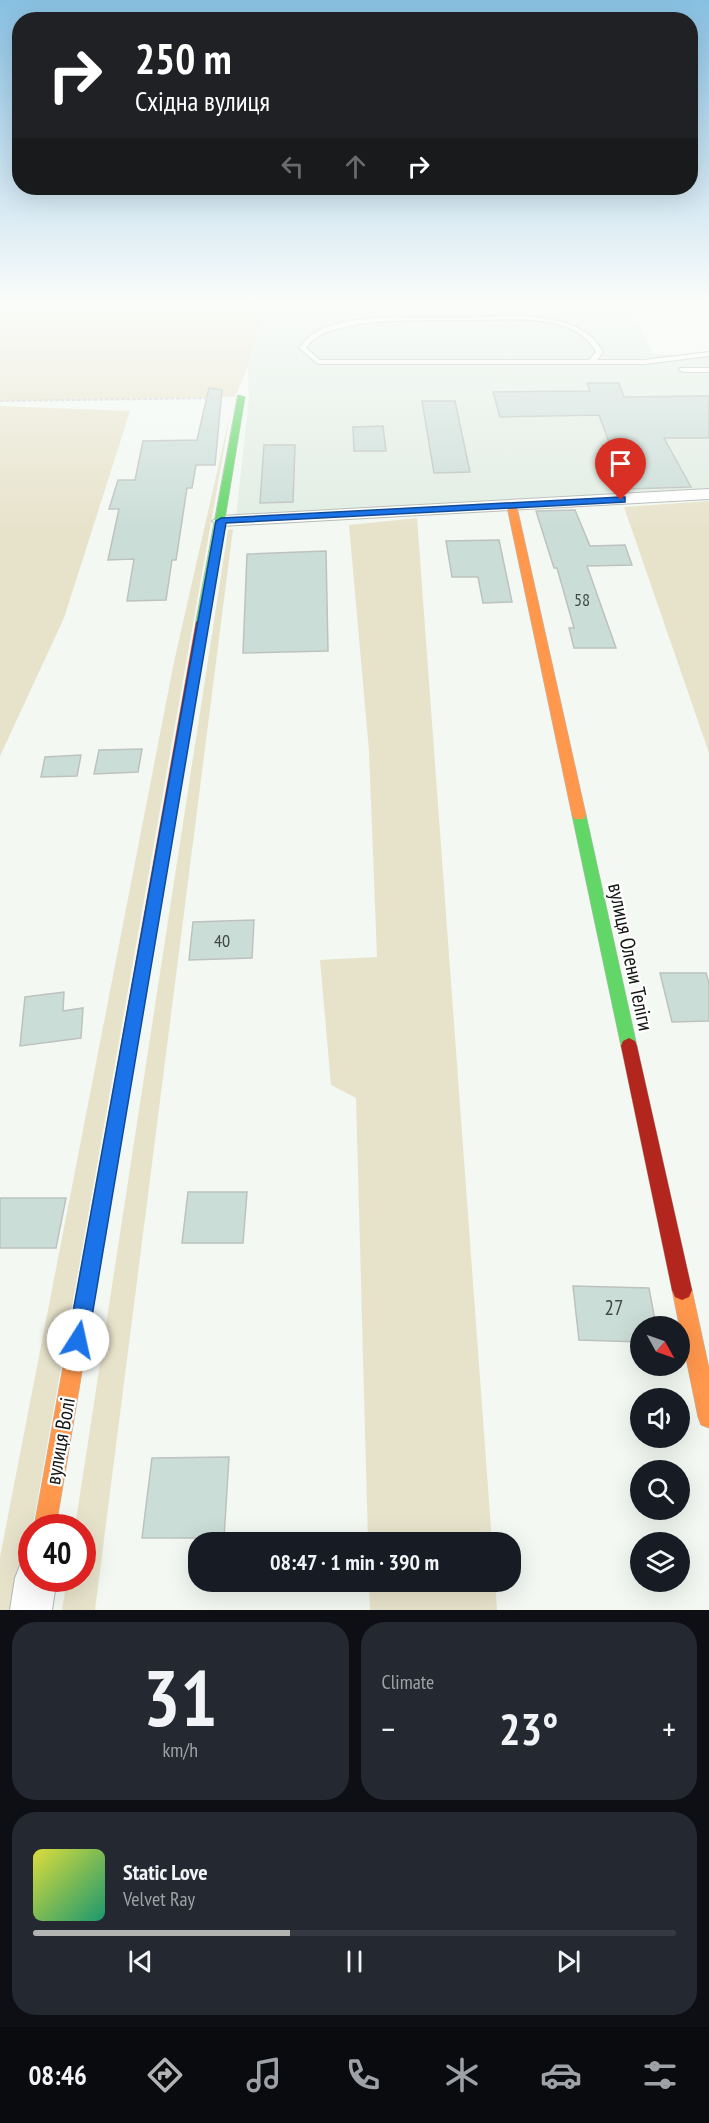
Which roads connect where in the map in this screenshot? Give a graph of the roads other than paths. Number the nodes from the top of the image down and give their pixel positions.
1 (241, 397) road end
2 (709, 494) edge
3 (512, 507) junction
4 (221, 521) junction
5 (709, 1417) edge
6 (47, 1514) edge
7 (34, 1592) edge
8 (31, 1610) edge

1 - 4 street, вулиця Волі
2 - 3 street
3 - 4 street
3 - 5 street, вулиця Олени Теліги
4 - 6 street, вулиця Волі
7 - 8 street

